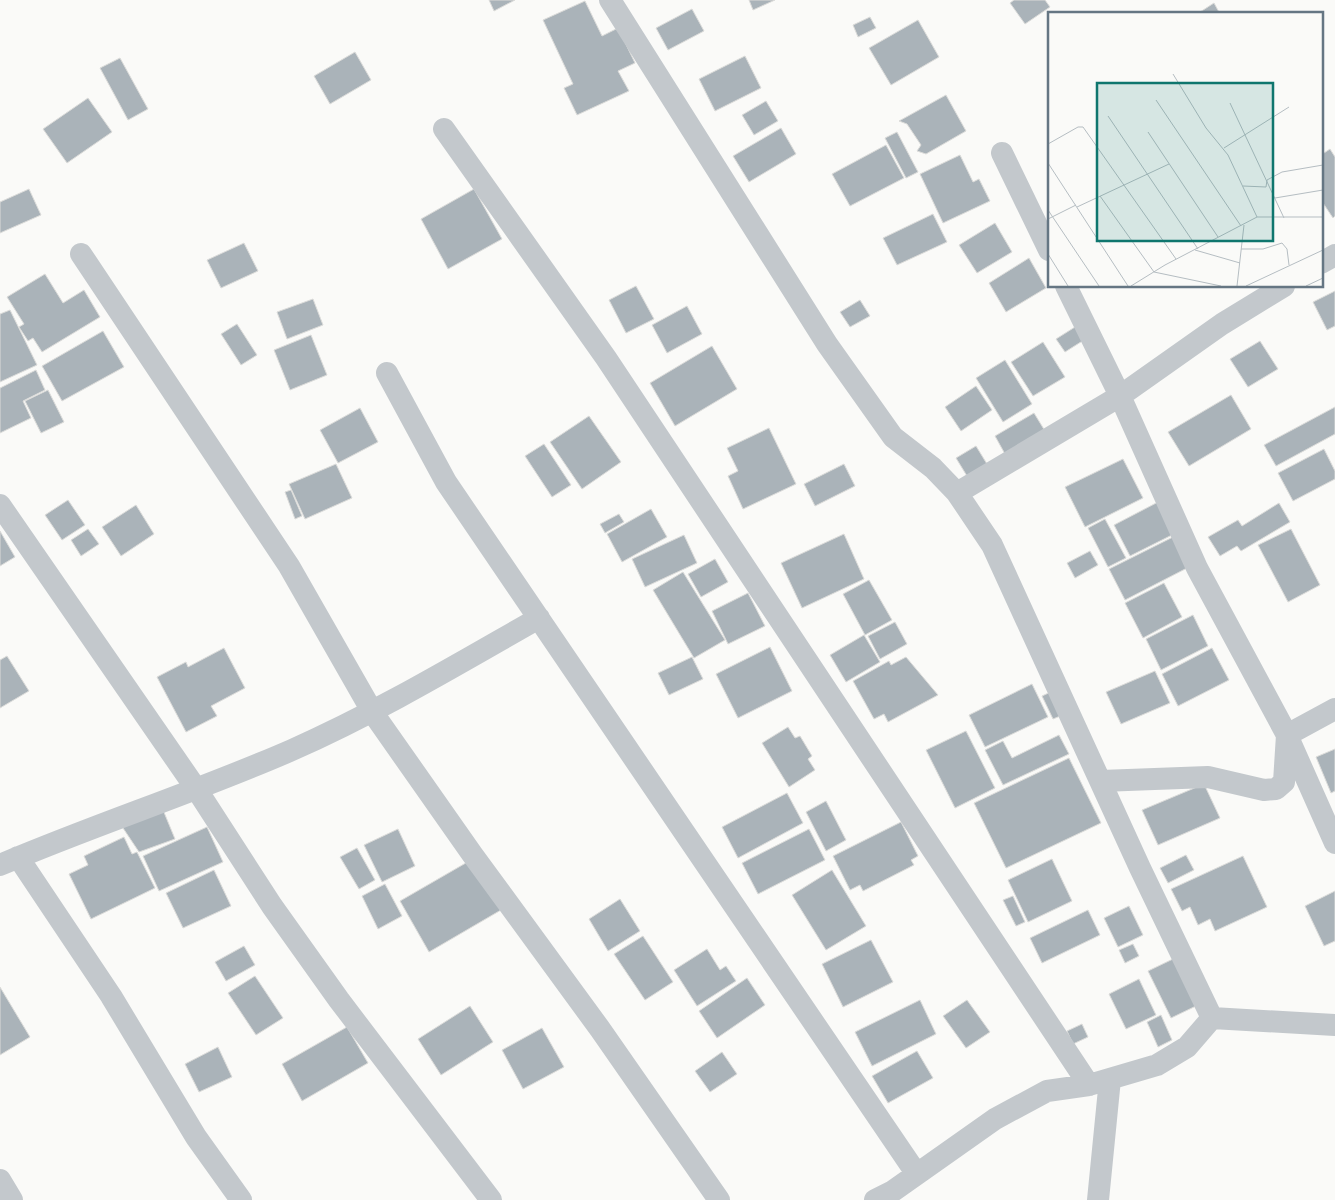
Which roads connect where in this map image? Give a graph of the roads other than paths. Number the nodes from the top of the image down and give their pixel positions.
1 (610, 0) edge
2 (444, 129) dead end
3 (1002, 153) dead end
4 (1048, 248) edge
5 (80, 254) dead end
6 (1335, 255) edge
7 (1322, 262) edge
8 (1067, 288) edge
9 (1281, 288) edge
10 (387, 373) dead end
11 (1120, 396) junction
12 (957, 493) junction
13 (0, 505) edge
14 (539, 618) junction
15 (1335, 710) edge
16 (373, 712) junction
17 (1287, 735) junction
18 (1101, 781) junction
19 (197, 790) junction
20 (1335, 843) edge
21 (9, 861) edge
22 (1212, 1018) junction
23 (1335, 1025) edge
24 (1100, 1082) junction
25 (916, 1173) junction
26 (0, 1180) edge
27 (12, 1200) edge
28 (241, 1200) edge
29 (491, 1200) edge
30 (719, 1200) edge
31 (875, 1200) edge
32 (1098, 1200) edge

1 - 12 street
2 - 24 street
3 - 4 street
5 - 16 street
6 - 7 street
8 - 11 street
9 - 11 street
10 - 14 street
11 - 12 street
11 - 17 street
12 - 18 street
13 - 19 street
14 - 16 street
14 - 25 street
15 - 17 street
16 - 19 street
16 - 30 street
17 - 18 street
17 - 20 street
18 - 22 street
19 - 21 street
19 - 29 street
21 - 28 street
22 - 23 street
22 - 24 street
24 - 25 street
24 - 32 street
25 - 31 street
26 - 27 street

